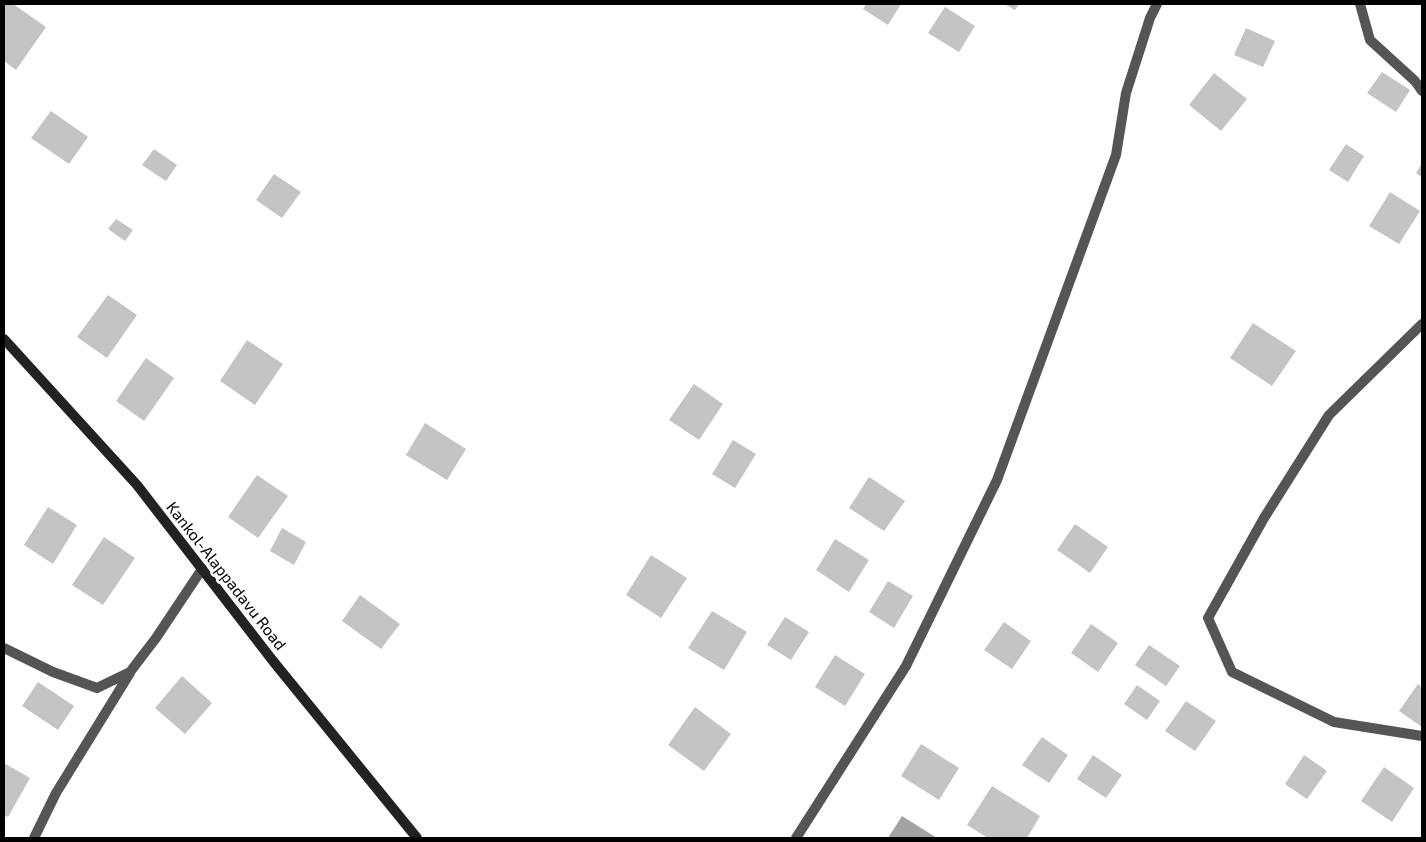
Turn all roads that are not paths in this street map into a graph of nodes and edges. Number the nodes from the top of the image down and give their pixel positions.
1 (1157, 4) edge
2 (1360, 4) edge
3 (1422, 91) edge
4 (1422, 324) edge
5 (4, 339) edge
6 (202, 569) junction
7 (4, 648) edge
8 (130, 672) junction
9 (1422, 736) edge
10 (34, 838) edge
11 (417, 838) edge
12 (796, 838) edge

1 - 12 street
2 - 3 street
4 - 9 street
5 - 6 main road, Kankol-Alappadavu Road
6 - 8 street
6 - 11 main road, Kankol-Alappadavu Road
7 - 8 street
8 - 10 street

